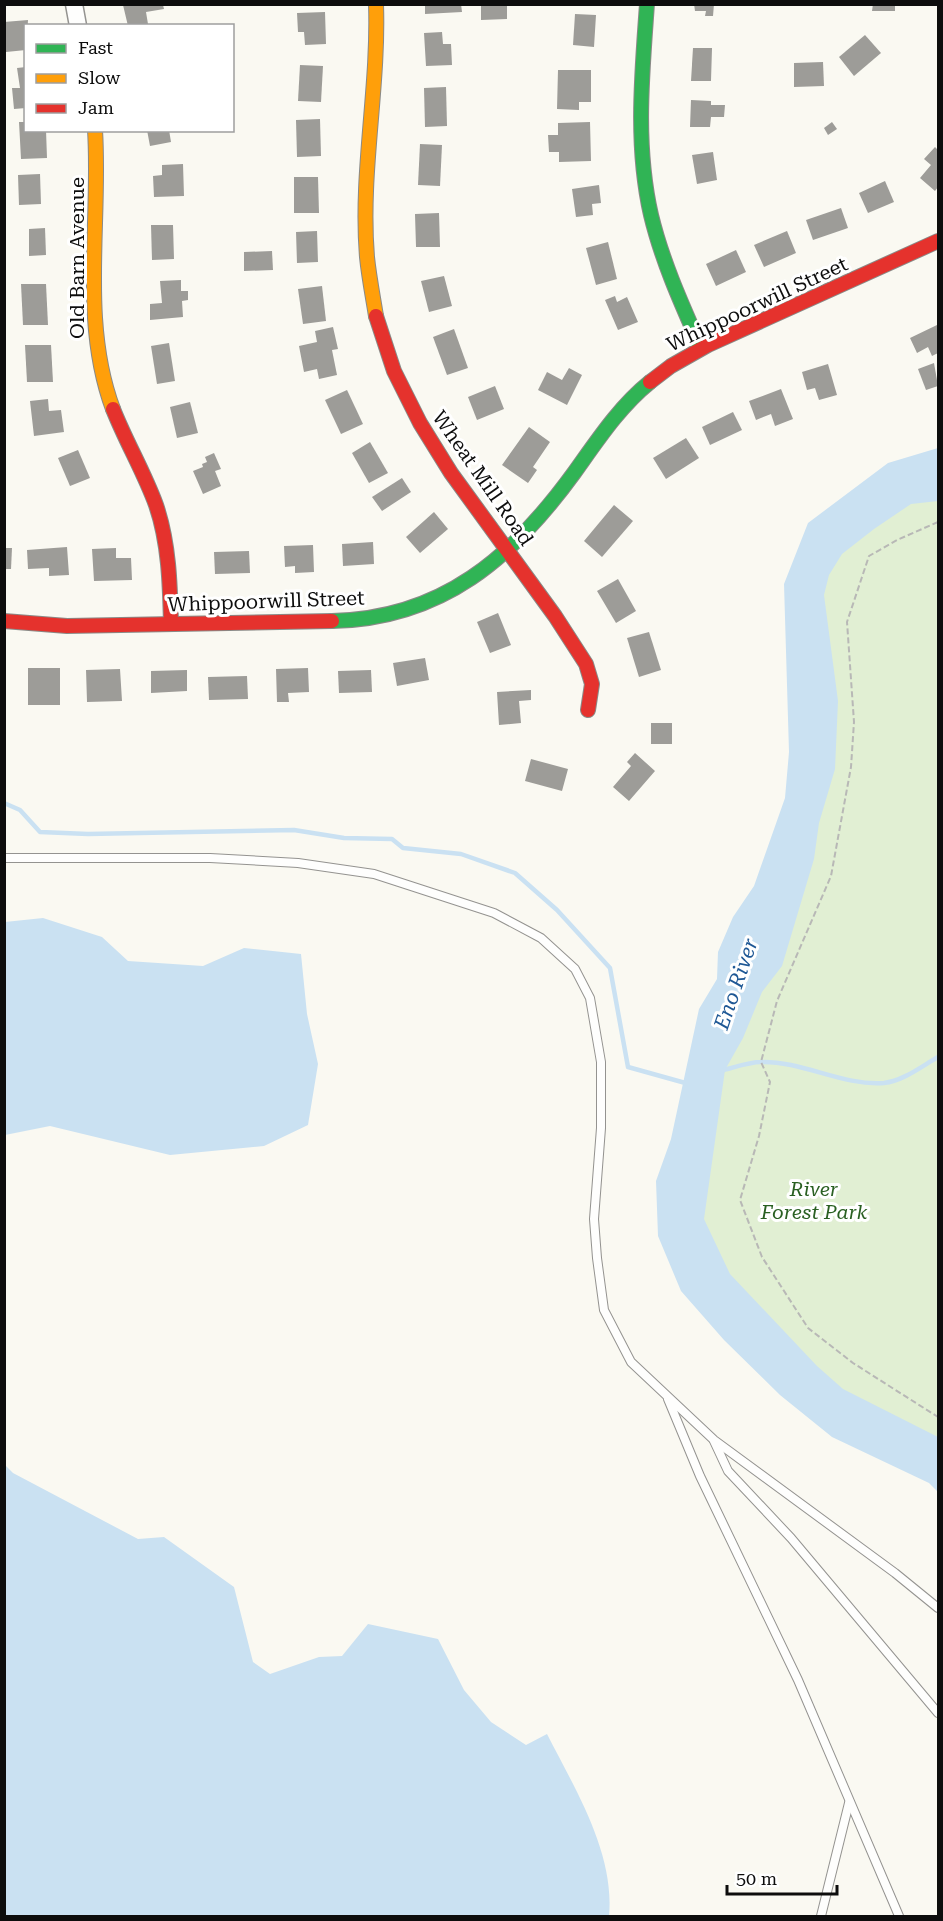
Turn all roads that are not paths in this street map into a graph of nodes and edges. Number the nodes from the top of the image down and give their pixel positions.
1 (74, 4) edge
2 (376, 4) edge
3 (647, 4) edge
4 (78, 24) edge
5 (95, 132) edge
6 (939, 241) edge
7 (702, 348) junction
8 (510, 552) junction
9 (4, 621) edge
10 (171, 624) junction
11 (588, 710) dead end
12 (4, 858) edge
13 (667, 1396) junction
14 (714, 1440) junction
15 (939, 1608) edge
16 (939, 1713) edge
17 (849, 1803) junction
18 (821, 1917) edge
19 (899, 1917) edge

1 - 4 street
2 - 8 street, Wheat Mill Road
3 - 7 street
5 - 10 street, Old Barn Avenue
6 - 7 street, Whippoorwill Street
7 - 8 street, Whippoorwill Street
8 - 10 street, Whippoorwill Street
8 - 11 street, Wheat Mill Road
9 - 10 street, Whippoorwill Street
12 - 13 lane
13 - 14 lane
13 - 17 lane
14 - 15 lane
14 - 16 lane
17 - 18 lane
17 - 19 lane

